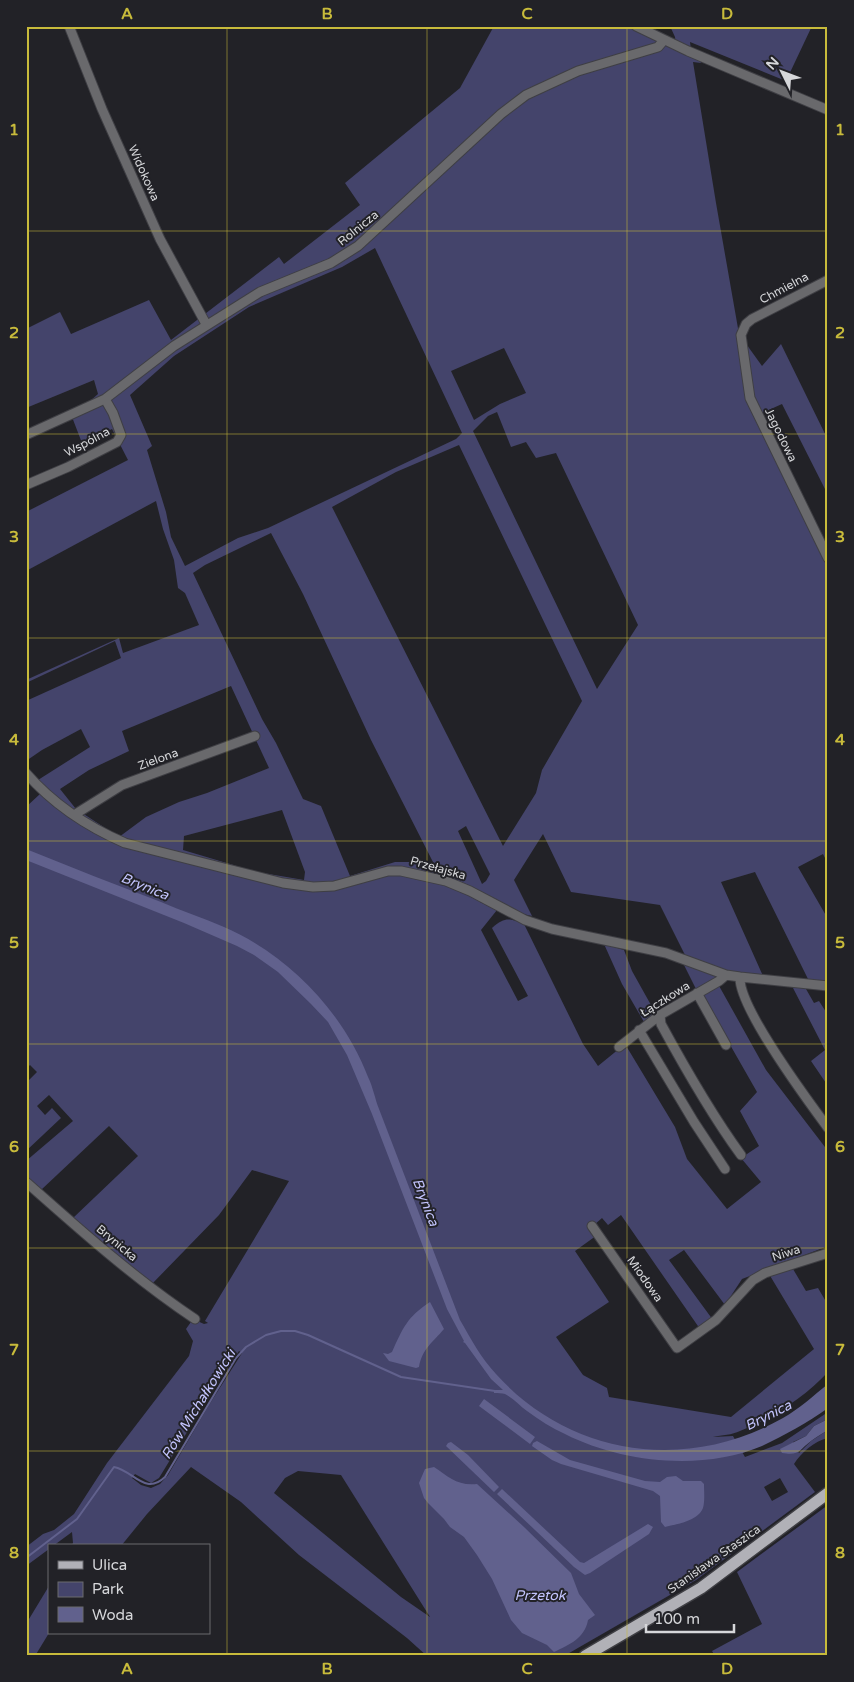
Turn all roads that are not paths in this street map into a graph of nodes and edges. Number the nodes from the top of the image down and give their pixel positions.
1 (70, 26) edge
2 (636, 26) edge
3 (664, 40) junction
4 (828, 110) edge
5 (828, 280) edge
6 (752, 319) joint
7 (206, 324) junction
8 (105, 399) junction
9 (26, 435) edge
10 (26, 485) edge
11 (828, 558) edge
12 (255, 736) dead end
13 (26, 773) edge
14 (74, 815) junction
15 (726, 974) junction
16 (740, 977) junction
17 (828, 986) edge
18 (697, 993) junction
19 (660, 1015) junction
20 (639, 1030) junction
21 (726, 1045) dead end
22 (619, 1046) dead end
23 (828, 1128) edge
24 (742, 1155) dead end
25 (726, 1169) dead end
26 (26, 1182) edge
27 (592, 1226) dead end
28 (828, 1253) edge
29 (754, 1280) joint
30 (195, 1319) dead end
31 (828, 1494) edge
32 (585, 1656) edge

1 - 7 street, Widokowa
2 - 3 street
3 - 4 street
3 - 7 street, Rolnicza
5 - 6 street, Chmielna
6 - 11 street, Jagodowa
7 - 8 street, Rolnicza
8 - 9 street, Rolnicza
8 - 10 street, Wspólna
12 - 14 street, Zielona
13 - 14 street, Przełajska
14 - 15 street, Przełajska
15 - 16 street, Przełajska
15 - 18 street, Łączkowa
16 - 17 street, Przełajska
16 - 23 street
18 - 19 street, Łączkowa
18 - 21 street
19 - 20 street, Łączkowa
19 - 24 street
20 - 22 street, Łączkowa
20 - 25 street
26 - 30 street, Brynicka
27 - 29 street, Miodowa
28 - 29 street, Niwa
31 - 32 main road, Stanisława Staszica

